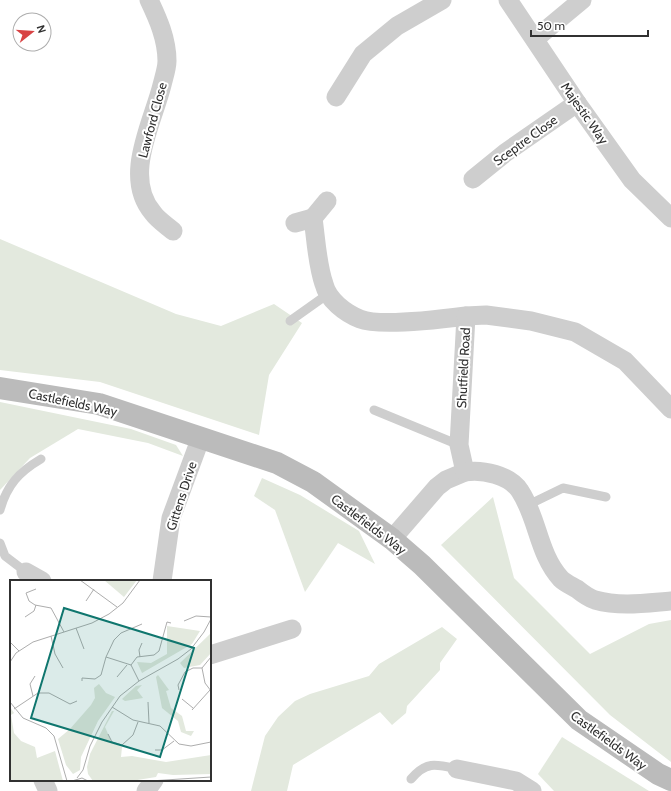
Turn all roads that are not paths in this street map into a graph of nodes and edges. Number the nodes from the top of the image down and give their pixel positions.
1 (149, 0) edge
2 (442, 0) edge
3 (508, 0) edge
4 (582, 0) edge
5 (535, 39) junction
6 (336, 98) dead end
7 (577, 103) junction
8 (473, 179) dead end
9 (327, 201) dead end
10 (671, 218) edge
11 (173, 231) dead end
12 (328, 294) junction
13 (466, 316) junction
14 (290, 321) dead end
15 (0, 388) edge
16 (671, 409) edge
17 (374, 410) dead end
18 (201, 436) junction
19 (459, 445) junction
20 (41, 459) dead end
21 (465, 472) junction
22 (606, 497) dead end
23 (528, 505) junction
24 (0, 510) edge
25 (392, 539) junction
26 (0, 543) edge
27 (26, 572) joint
28 (40, 580) edge
29 (162, 580) edge
30 (671, 601) edge
31 (292, 629) dead end
32 (211, 655) edge
33 (457, 769) joint
34 (411, 779) dead end
35 (671, 780) edge
36 (43, 781) edge
37 (153, 781) edge
38 (48, 791) edge
39 (146, 791) edge
40 (532, 791) edge

1 - 11 street, Lawford Close
2 - 6 street
3 - 5 street, Majestic Way
4 - 5 street
5 - 7 street, Majestic Way
7 - 8 street, Sceptre Close
7 - 10 street, Majestic Way
9 - 12 street, Shutfield Road
12 - 13 street, Shutfield Road
12 - 14 lane
13 - 16 street
13 - 19 street, Shutfield Road
15 - 18 main road, Castlefields Way
17 - 19 lane
18 - 25 main road, Castlefields Way
18 - 29 street, Gittens Drive
19 - 21 street, Shutfield Road
20 - 24 lane
21 - 23 street
21 - 25 street
22 - 23 lane
23 - 30 street
25 - 35 main road, Castlefields Way
26 - 27 lane
27 - 28 street
31 - 32 street
33 - 34 lane
33 - 40 street
36 - 38 street
37 - 39 street

